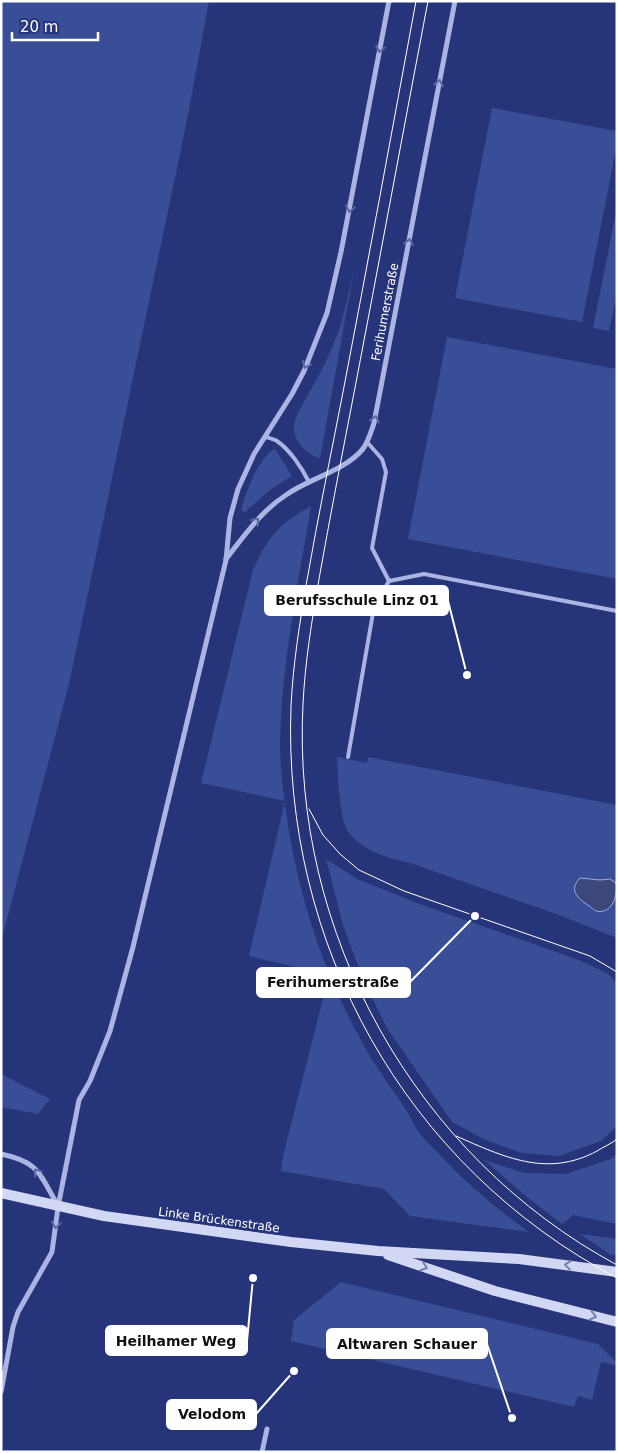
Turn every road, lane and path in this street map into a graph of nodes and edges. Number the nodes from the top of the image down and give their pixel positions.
1 (389, 1) edge
2 (455, 1) edge
3 (266, 436) junction
4 (367, 442) junction
5 (309, 482) junction
6 (226, 560) junction
7 (389, 581) junction
8 (617, 611) edge
9 (348, 757) dead end
10 (1, 1154) edge
11 (1, 1193) edge
12 (58, 1207) junction
13 (378, 1252) junction
14 (617, 1272) edge
15 (617, 1322) edge
16 (1, 1392) edge
17 (267, 1429) dead end
18 (262, 1452) edge

1 -> 3 street, Ferihumerstraße
4 -> 2 street, Ferihumerstraße
3 - 5 lane
3 - 6 street, Ferihumerstraße
4 - 5 street, Ferihumerstraße
4 - 7 lane
6 -> 5 street, Ferihumerstraße
6 - 12 street, Ferihumerstraße
7 - 8 lane
7 - 9 lane
12 -> 10 street
11 - 12 main road, Linke Brückenstraße
12 - 13 main road, Linke Brückenstraße
12 -> 16 street, Ferihumerstraße
14 -> 13 main road, Linke Brückenstraße
13 -> 15 main road, Linke Brückenstraße
17 - 18 street

